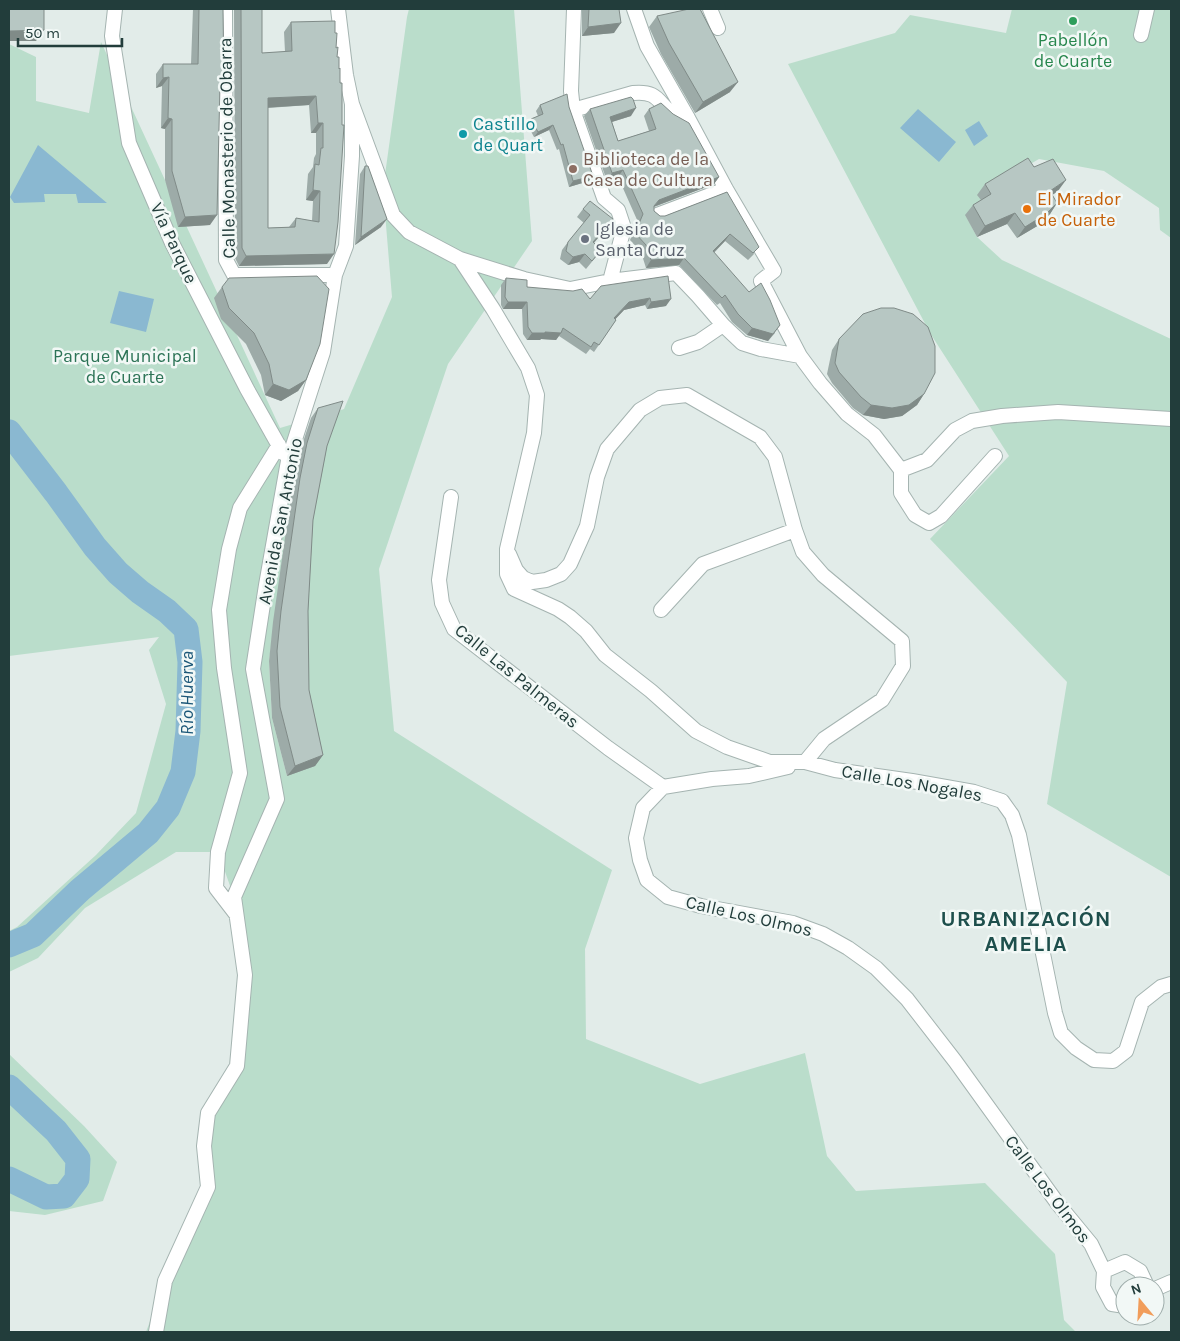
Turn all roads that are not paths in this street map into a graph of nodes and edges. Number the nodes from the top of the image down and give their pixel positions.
1 (115, 9) edge
2 (225, 9) edge
3 (338, 9) edge
4 (574, 9) edge
5 (634, 9) edge
6 (710, 9) edge
7 (1147, 9) edge
8 (718, 28) dead end
9 (1141, 35) dead end
10 (352, 104) junction
11 (572, 110) junction
12 (688, 118) junction
13 (726, 189) junction
14 (657, 215) edge
15 (460, 259) junction
16 (335, 275) junction
17 (610, 281) junction
18 (723, 325) junction
19 (679, 348) dead end
20 (800, 356) junction
21 (1171, 419) edge
22 (278, 445) junction
23 (995, 456) dead end
24 (288, 461) junction
25 (901, 470) junction
26 (451, 497) dead end
27 (795, 530) junction
28 (507, 549) junction
29 (661, 610) dead end
30 (805, 762) junction
31 (663, 787) junction
32 (237, 915) junction
33 (1171, 984) edge
34 (1104, 1271) junction
35 (1142, 1276) edge
36 (1115, 1304) edge
37 (156, 1332) edge

1 - 22 street, Vía Parque
2 - 16 street, Calle Monasterio de Obarra
3 - 10 street, Avenida San Antonio
4 - 11 street
5 - 12 street
6 - 8 street
7 - 9 street
10 - 15 street
10 - 16 street, Avenida San Antonio
11 - 12 street
11 - 17 street
12 - 13 street
13 - 14 street
13 - 20 street
15 - 17 street
15 - 28 street
16 - 24 street, Avenida San Antonio
17 - 18 street
18 - 19 street
18 - 20 street
20 - 25 street
21 - 25 street
22 - 24 street, Vía Parque
22 - 32 street
23 - 25 street
24 - 32 street, Avenida San Antonio
26 - 31 street, Calle Las Palmeras
27 - 28 street
27 - 29 street
27 - 30 street
28 - 30 street
30 - 31 street
30 - 33 street, Calle Los Nogales
31 - 34 street, Calle Los Olmos
32 - 37 street
34 - 35 street
34 - 36 street, Calle Los Olmos

